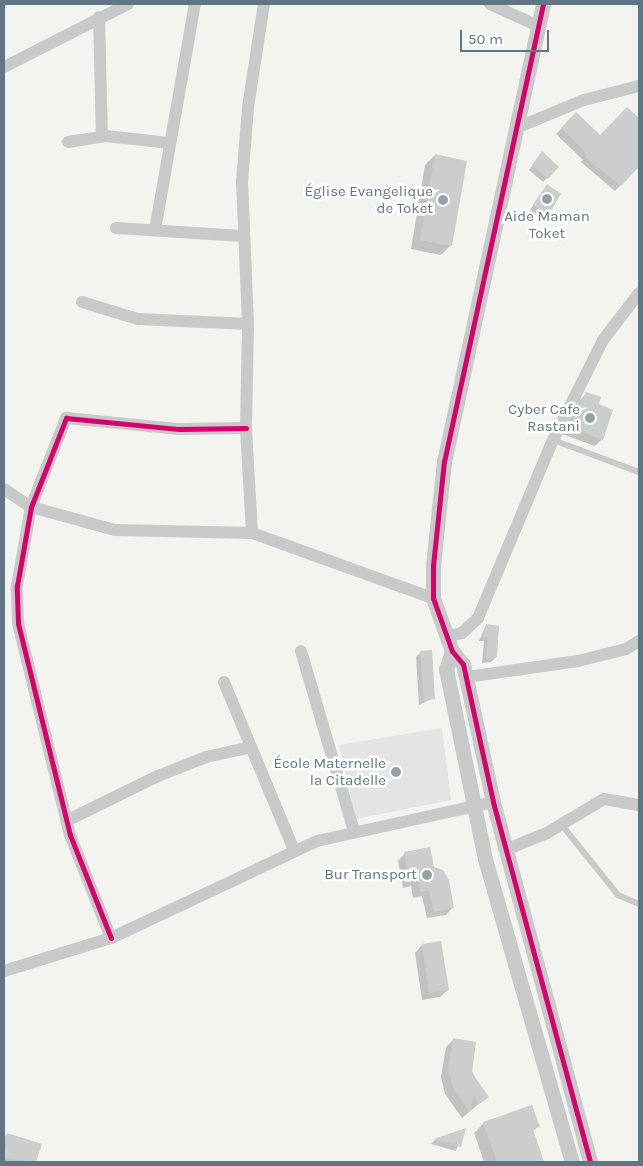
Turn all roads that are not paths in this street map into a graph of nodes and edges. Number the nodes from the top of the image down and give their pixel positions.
1 (128, 4) edge
2 (195, 4) edge
3 (264, 4) edge
4 (490, 4) edge
5 (544, 4) edge
6 (99, 17) junction
7 (538, 26) junction
8 (4, 66) edge
9 (639, 86) edge
10 (516, 128) junction
11 (102, 136) junction
12 (68, 142) dead end
13 (170, 143) junction
14 (116, 228) dead end
15 (154, 230) junction
16 (243, 236) junction
17 (639, 293) edge
18 (82, 302) dead end
19 (248, 324) junction
20 (246, 428) junction
21 (553, 440) junction
22 (639, 472) edge
23 (4, 489) edge
24 (31, 507) junction
25 (252, 533) junction
26 (433, 598) junction
27 (448, 636) junction
28 (639, 641) edge
29 (302, 651) dead end
30 (452, 652) junction
31 (467, 677) junction
32 (224, 682) dead end
33 (251, 747) junction
34 (493, 802) junction
35 (639, 805) edge
36 (475, 807) junction
37 (68, 820) junction
38 (561, 824) junction
39 (354, 831) junction
40 (294, 850) junction
41 (506, 850) junction
42 (639, 904) edge
43 (111, 938) junction
44 (4, 971) edge
45 (572, 1162) edge
46 (590, 1162) edge

1 - 6 street
2 - 13 street
3 - 16 street
4 - 7 street
5 - 7 street
6 - 8 street
6 - 11 street
7 - 10 street
9 - 10 street
10 - 26 street
11 - 12 street
11 - 13 street
13 - 15 street
14 - 15 street
15 - 16 street
16 - 19 street
17 - 21 street
18 - 19 street
19 - 20 street
20 - 24 street
20 - 25 street
21 - 22 lane
21 - 27 street
23 - 24 street
24 - 25 street
24 - 37 street
25 - 26 street
26 - 27 street
27 - 30 street
28 - 31 street
29 - 39 street
30 - 31 street
30 - 36 street
31 - 34 street
32 - 33 street
33 - 37 street
33 - 40 street
34 - 36 street
34 - 41 street
35 - 38 street
36 - 39 street
36 - 45 street
37 - 43 street
38 - 41 street
38 - 42 lane
39 - 40 street
40 - 43 street
41 - 46 street
43 - 44 street

